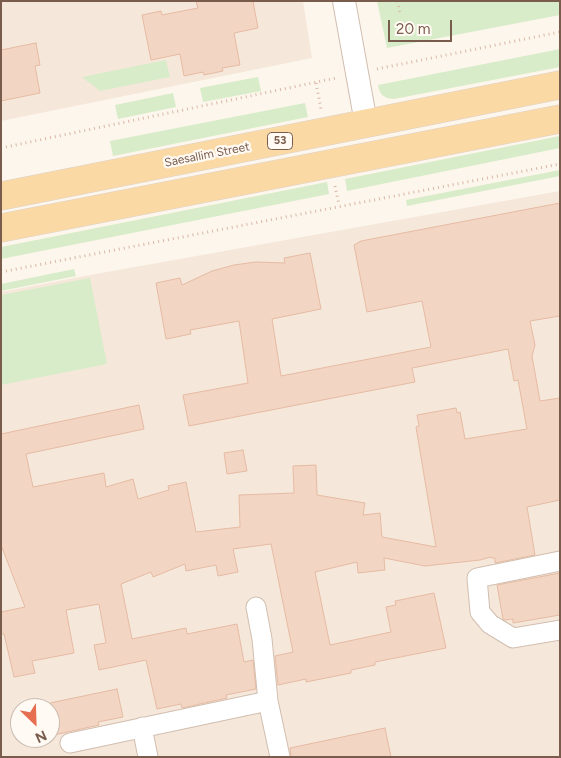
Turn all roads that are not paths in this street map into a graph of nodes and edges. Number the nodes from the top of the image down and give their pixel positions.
1 (344, 1) edge
2 (560, 85) edge
3 (560, 119) edge
4 (366, 123) junction
5 (1, 196) edge
6 (1, 228) edge
7 (560, 561) edge
8 (256, 608) dead end
9 (560, 630) edge
10 (268, 701) junction
11 (142, 727) junction
12 (70, 743) dead end
13 (148, 757) edge
14 (280, 757) edge

1 - 4 street
2 - 4 main road, Saesallim Street / 53
3 - 6 main road
4 - 5 main road, Saesallim Street / 53
7 - 9 street
8 - 10 street
10 - 11 street
10 - 14 street
11 - 12 street
11 - 13 street

